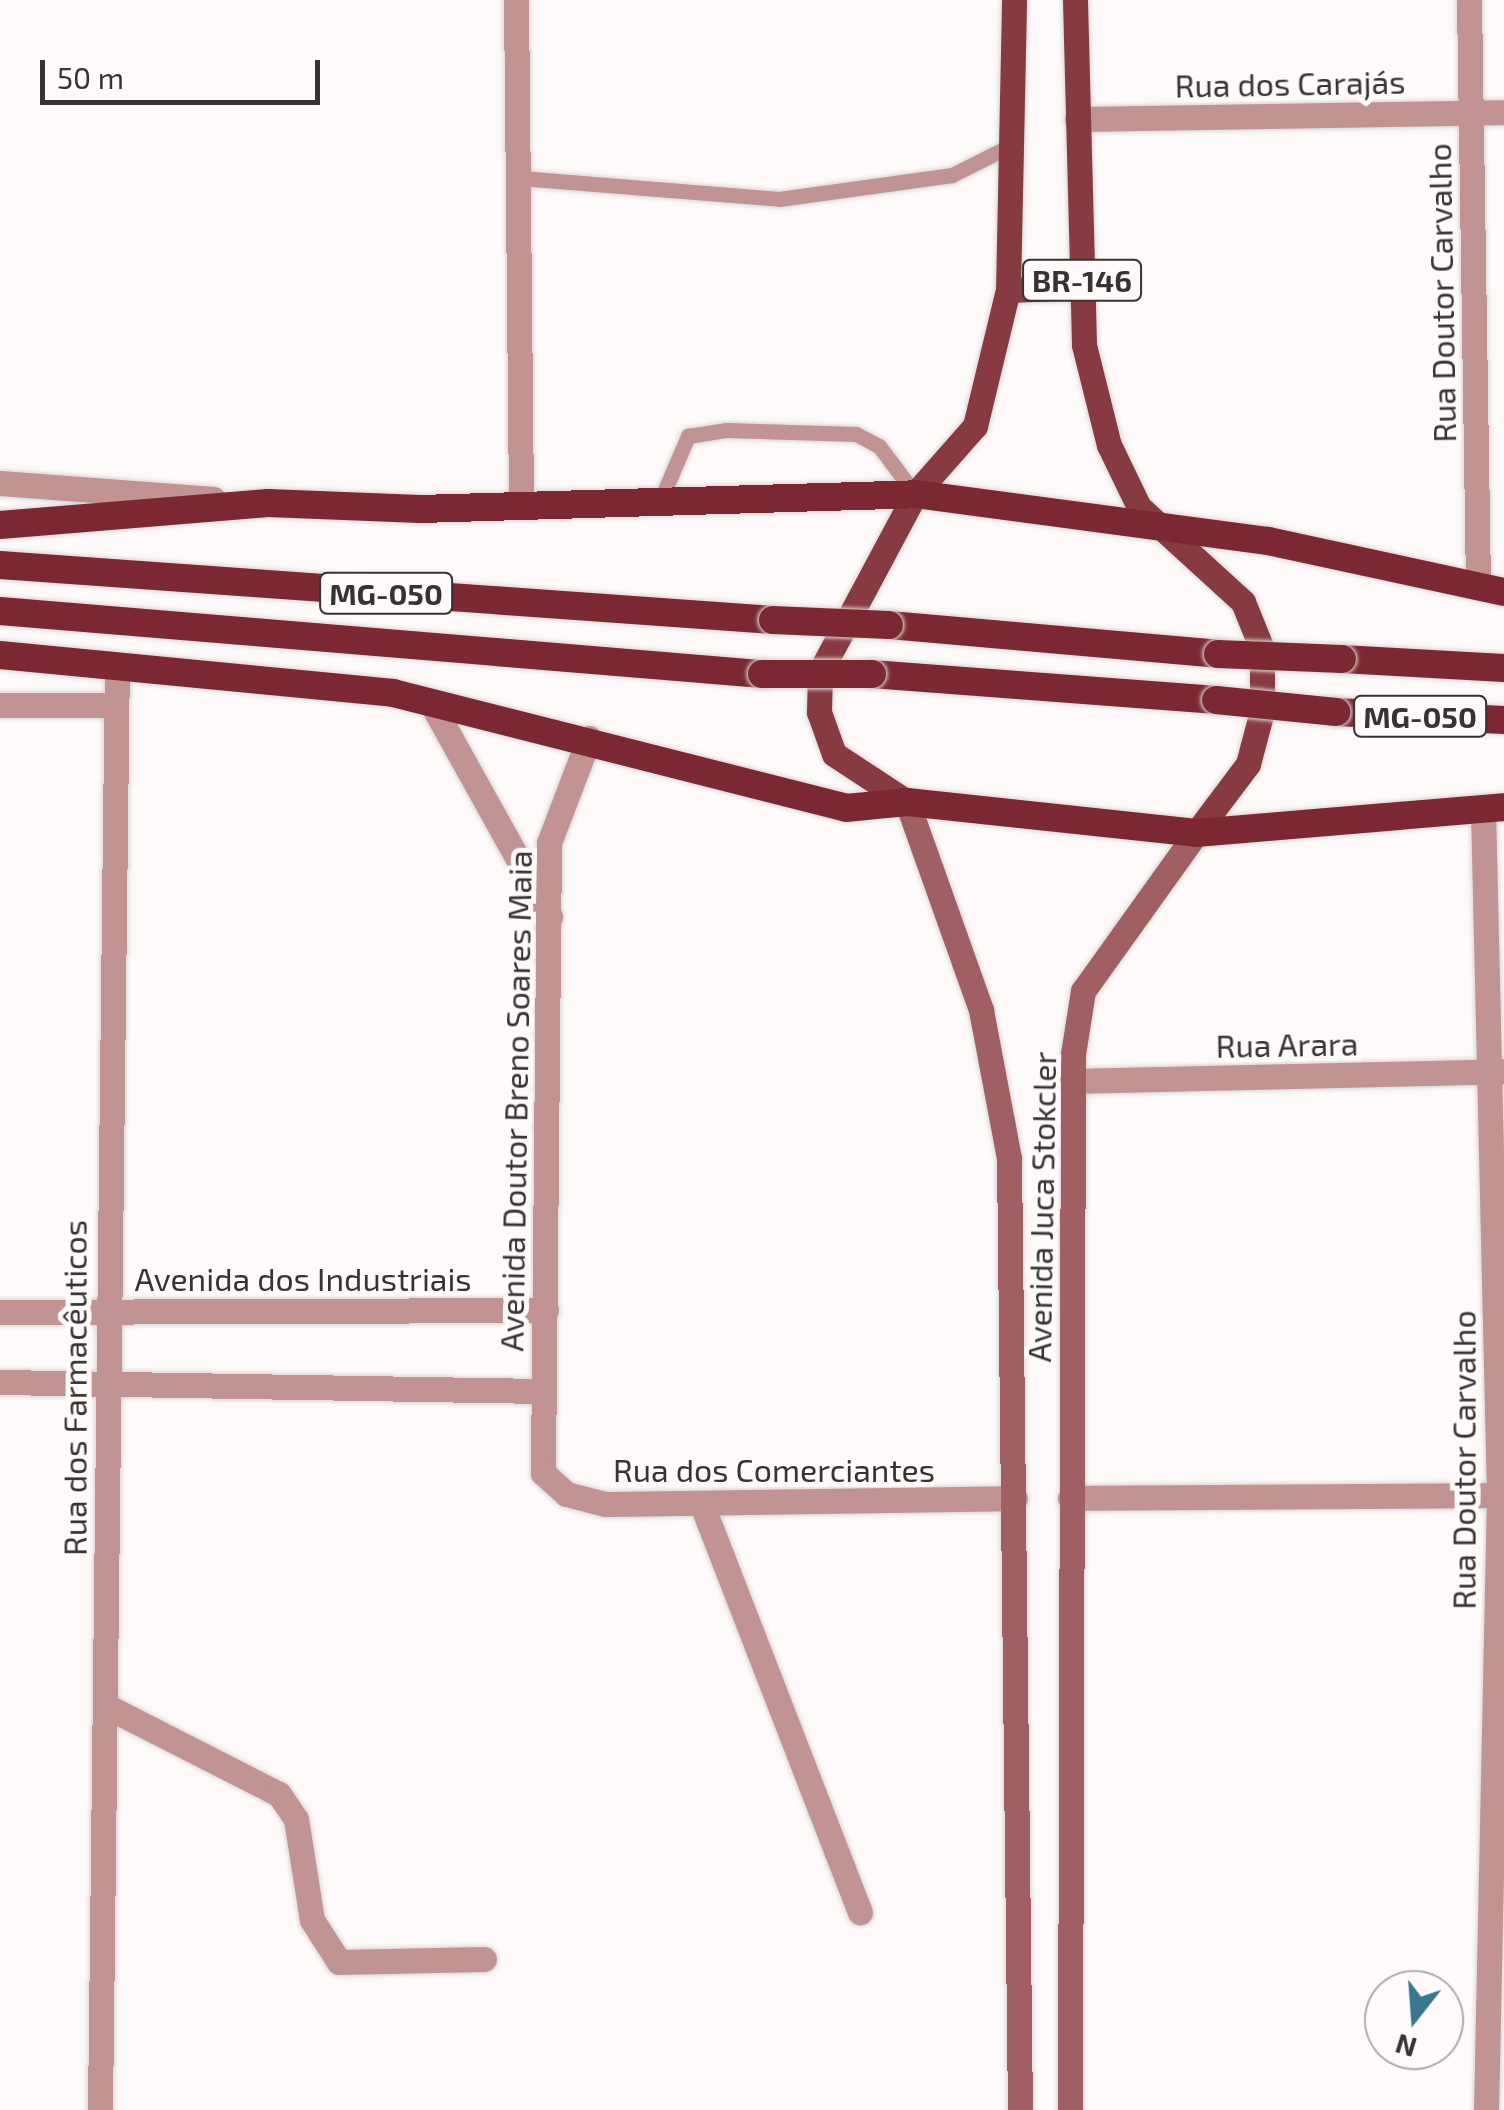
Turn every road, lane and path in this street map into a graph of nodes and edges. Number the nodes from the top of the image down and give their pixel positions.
1 (516, 0) edge
2 (1014, 0) edge
3 (1075, 0) edge
4 (1470, 0) edge
5 (1504, 112) edge
6 (1470, 113) junction
7 (1076, 118) junction
8 (1018, 142) junction
9 (520, 178) junction
10 (1082, 287) junction
11 (1008, 290) junction
12 (0, 483) edge
13 (915, 494) junction
14 (661, 499) junction
15 (268, 503) junction
16 (520, 504) junction
17 (0, 525) edge
18 (1172, 536) junction
19 (0, 565) edge
20 (1491, 589) edge
21 (0, 611) edge
22 (0, 655) edge
23 (117, 667) junction
24 (1504, 668) edge
25 (430, 701) junction
26 (110, 704) junction
27 (0, 705) edge
28 (1504, 720) edge
29 (589, 738) junction
30 (907, 802) junction
31 (1493, 808) edge
32 (1196, 834) junction
33 (553, 921) junction
34 (1496, 1071) edge
35 (1072, 1081) junction
36 (546, 1310) junction
37 (0, 1312) edge
38 (106, 1312) junction
39 (106, 1381) junction
40 (0, 1382) edge
41 (542, 1392) junction
42 (543, 1473) joint
43 (1502, 1495) edge
44 (1015, 1498) junction
45 (1070, 1498) junction
46 (702, 1506) junction
47 (106, 1706) junction
48 (860, 1912) dead end
49 (484, 1959) dead end
50 (100, 2110) edge
51 (1020, 2110) edge
52 (1070, 2110) edge
53 (1486, 2110) edge

1 - 9 street
2 - 8 main road, BR-146
3 - 7 main road, Avenida Juca Stokcler / BR-146
4 - 6 street, Rua Doutor Carvalho
5 - 6 street, Rua dos Carajás
6 - 7 street, Rua dos Carajás
6 - 20 street, Rua Doutor Carvalho
7 - 10 main road, Avenida Juca Stokcler / BR-146
8 - 9 lane
8 - 11 main road, BR-146
9 - 16 street
10 - 11 main road
10 - 18 main road, Avenida Juca Stokcler / BR-146
11 - 13 main road, BR-146
12 - 15 street
13 - 14 highway
13 - 14 lane
13 - 18 highway
13 - 30 main road
14 - 16 highway
15 - 16 highway
15 - 17 highway
18 - 20 highway
18 - 32 main road, Avenida Juca Stokcler
19 - 24 highway, MG-050, bridge
21 - 28 highway, MG-050, bridge
22 - 23 highway
23 - 25 highway
23 - 26 street, Rua dos Farmacêuticos
25 - 29 highway
25 - 33 street
26 - 27 street
26 - 38 street, Rua dos Farmacêuticos
29 - 30 highway
29 - 33 street, Avenida Doutor Breno Soares Maia
30 - 32 highway
30 - 44 main road, Avenida Juca Stokcler
31 - 32 highway
31 - 34 street, Rua Doutor Carvalho
32 - 35 main road, Avenida Juca Stokcler
33 - 36 street, Avenida Doutor Breno Soares Maia
34 - 35 street, Rua Arara
34 - 43 street, Rua Doutor Carvalho
35 - 45 main road, Avenida Juca Stokcler
36 - 38 street, Avenida dos Industriais
36 - 41 street, Avenida Doutor Breno Soares Maia
37 - 38 street, Avenida dos Industriais
38 - 39 street, Rua dos Farmacêuticos
39 - 40 street
39 - 41 street
39 - 47 street, Rua dos Farmacêuticos
41 - 42 street, Avenida Doutor Breno Soares Maia
42 - 46 street, Rua dos Comerciantes
43 - 45 street
43 - 53 street, Rua Doutor Carvalho
44 - 46 street, Rua dos Comerciantes
44 - 51 main road, Avenida Juca Stokcler
45 - 52 main road, Avenida Juca Stokcler
46 - 48 street
47 - 49 street
47 - 50 street, Rua dos Farmacêuticos

